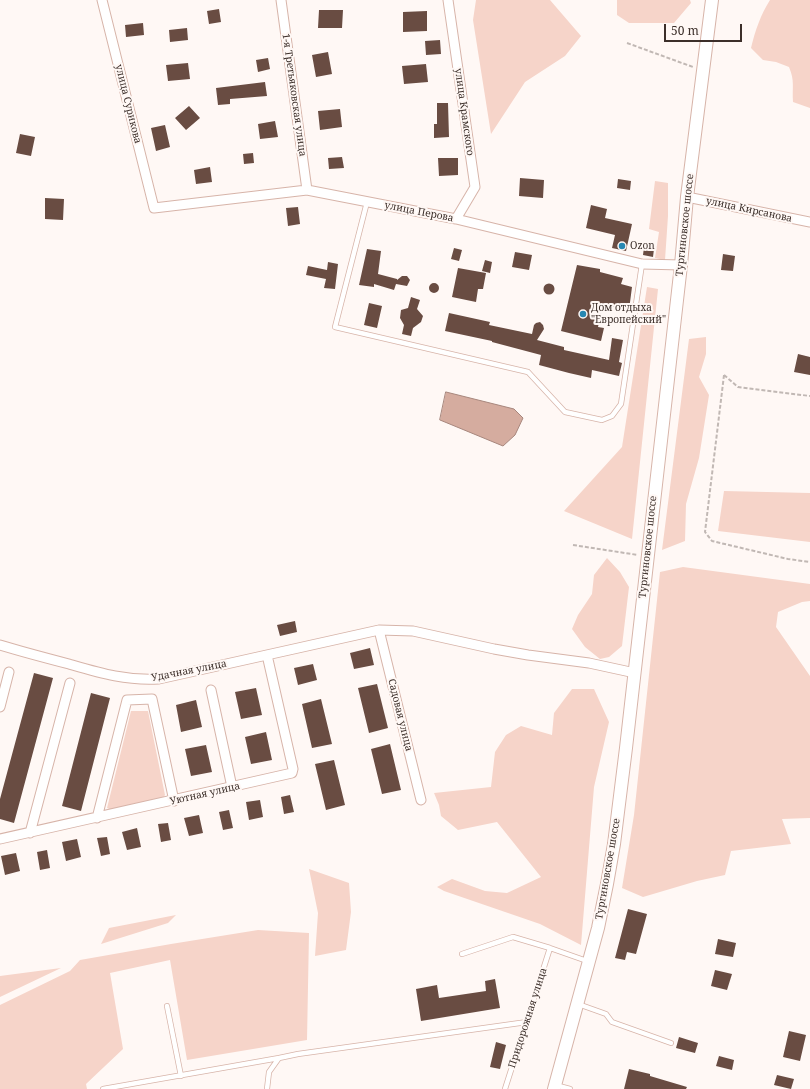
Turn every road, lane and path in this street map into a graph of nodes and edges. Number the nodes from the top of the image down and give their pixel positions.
1 (102, 0) edge
2 (281, 0) edge
3 (448, 0) edge
4 (712, 0) edge
5 (627, 43) dead end
6 (704, 71) junction
7 (306, 190) junction
8 (687, 197) junction
9 (367, 202) junction
10 (154, 208) joint
11 (456, 220) junction
12 (810, 222) edge
13 (642, 264) junction
14 (681, 265) junction
15 (810, 396) edge
16 (573, 545) dead end
17 (647, 557) junction
18 (810, 562) edge
19 (379, 630) junction
20 (0, 646) edge
21 (267, 655) junction
22 (9, 672) dead end
23 (635, 673) junction
24 (70, 683) dead end
25 (211, 690) dead end
26 (0, 707) edge
27 (232, 787) junction
28 (421, 800) dead end
29 (174, 801) junction
30 (97, 818) junction
31 (30, 833) junction
32 (0, 839) edge
33 (550, 948) junction
34 (462, 954) dead end
35 (589, 961) junction
36 (578, 1004) junction
37 (167, 1006) dead end
38 (527, 1022) junction
39 (671, 1043) dead end
40 (279, 1058) junction
41 (181, 1076) junction
42 (555, 1087) edge
43 (104, 1089) edge
44 (267, 1089) edge
45 (505, 1089) edge
46 (570, 1089) edge

1 - 10 street, улица Сурикова
2 - 7 street, 1-я Третьяковская улица
3 - 11 street, улица Крамского
4 - 6 main road, Тургиновское шоссе
5 - 6 path
6 - 8 main road, Тургиновское шоссе
7 - 9 street, улица Перова
7 - 10 street, улица Перова
8 - 12 street, улица Кирсанова
8 - 14 main road, Тургиновское шоссе
9 - 11 street, улица Перова
9 - 13 lane
11 - 13 street, улица Перова
13 - 14 street, улица Перова
14 - 17 main road, Тургиновское шоссе
15 - 18 path
16 - 17 path
17 - 23 main road, Тургиновское шоссе
19 - 21 street, Удачная улица
19 - 23 street, Удачная улица
19 - 28 street, Садовая улица
20 - 21 street, Удачная улица
21 - 27 street, Уютная улица
22 - 26 street
23 - 35 main road, Тургиновское шоссе
24 - 31 street
25 - 27 street
27 - 29 street, Уютная улица
29 - 30 street, Уютная улица
29 - 30 street
30 - 31 street, Уютная улица
31 - 32 street, Уютная улица
33 - 34 lane
33 - 35 lane
33 - 38 lane, Придорожная улица
35 - 36 main road, Тургиновское шоссе
36 - 39 lane
36 - 42 main road, Тургиновское шоссе
37 - 41 lane
38 - 40 lane
38 - 45 lane, Придорожная улица
40 - 41 lane
40 - 44 lane
41 - 43 lane
42 - 46 lane

